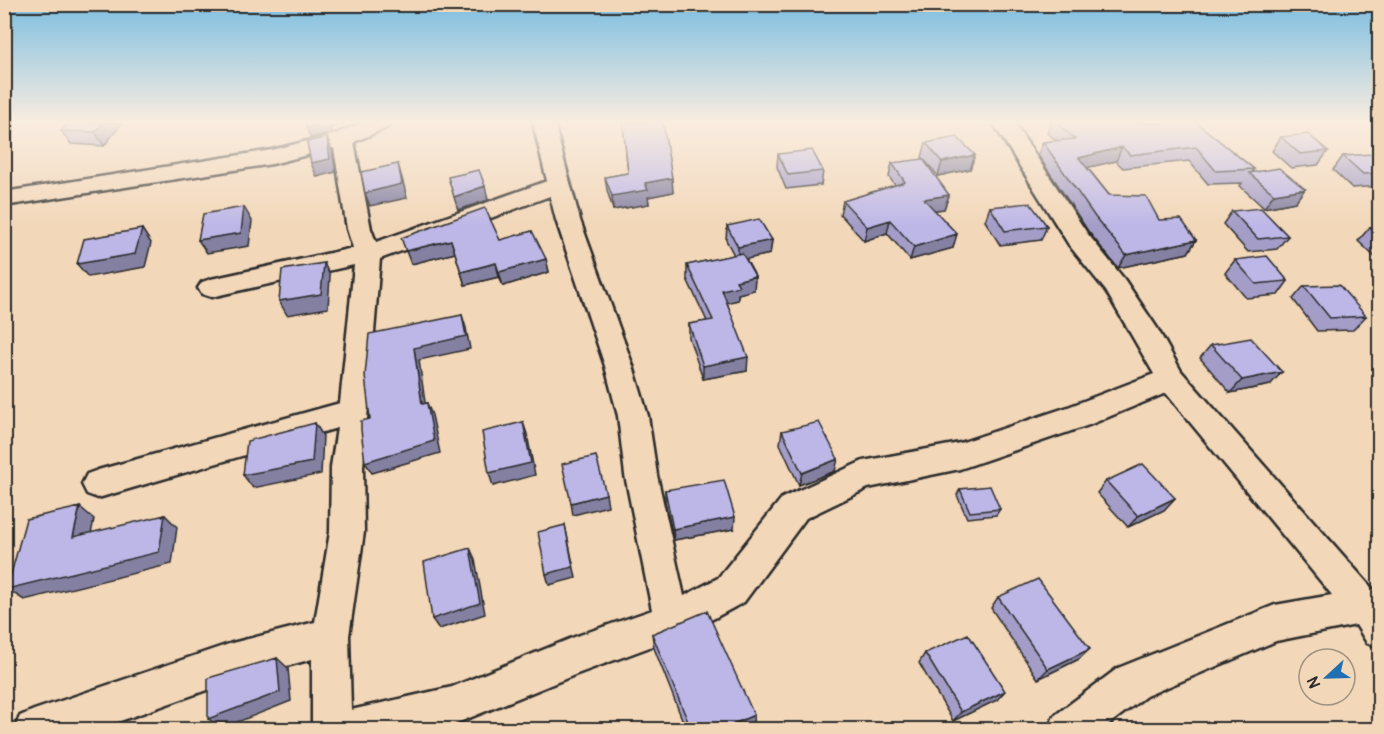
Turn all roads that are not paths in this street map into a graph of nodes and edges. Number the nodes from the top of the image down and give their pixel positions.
1 (270, 157) edge
2 (346, 157) edge
3 (551, 157) edge
4 (1025, 157) edge
5 (558, 185) junction
6 (4, 199) edge
7 (368, 254) junction
8 (211, 288) dead end
9 (1171, 379) junction
10 (354, 411) junction
11 (98, 484) dead end
12 (1372, 618) edge
13 (672, 621) junction
14 (331, 636) junction
15 (34, 729) edge
16 (332, 729) edge
17 (352, 729) edge
18 (1068, 729) edge

1 - 6 street
2 - 7 street
3 - 5 street
4 - 9 street
5 - 7 street
5 - 13 street
7 - 8 street
7 - 10 street
9 - 12 street
9 - 13 street
10 - 11 street
10 - 14 street
12 - 18 street
13 - 17 street
14 - 15 street
14 - 16 street

